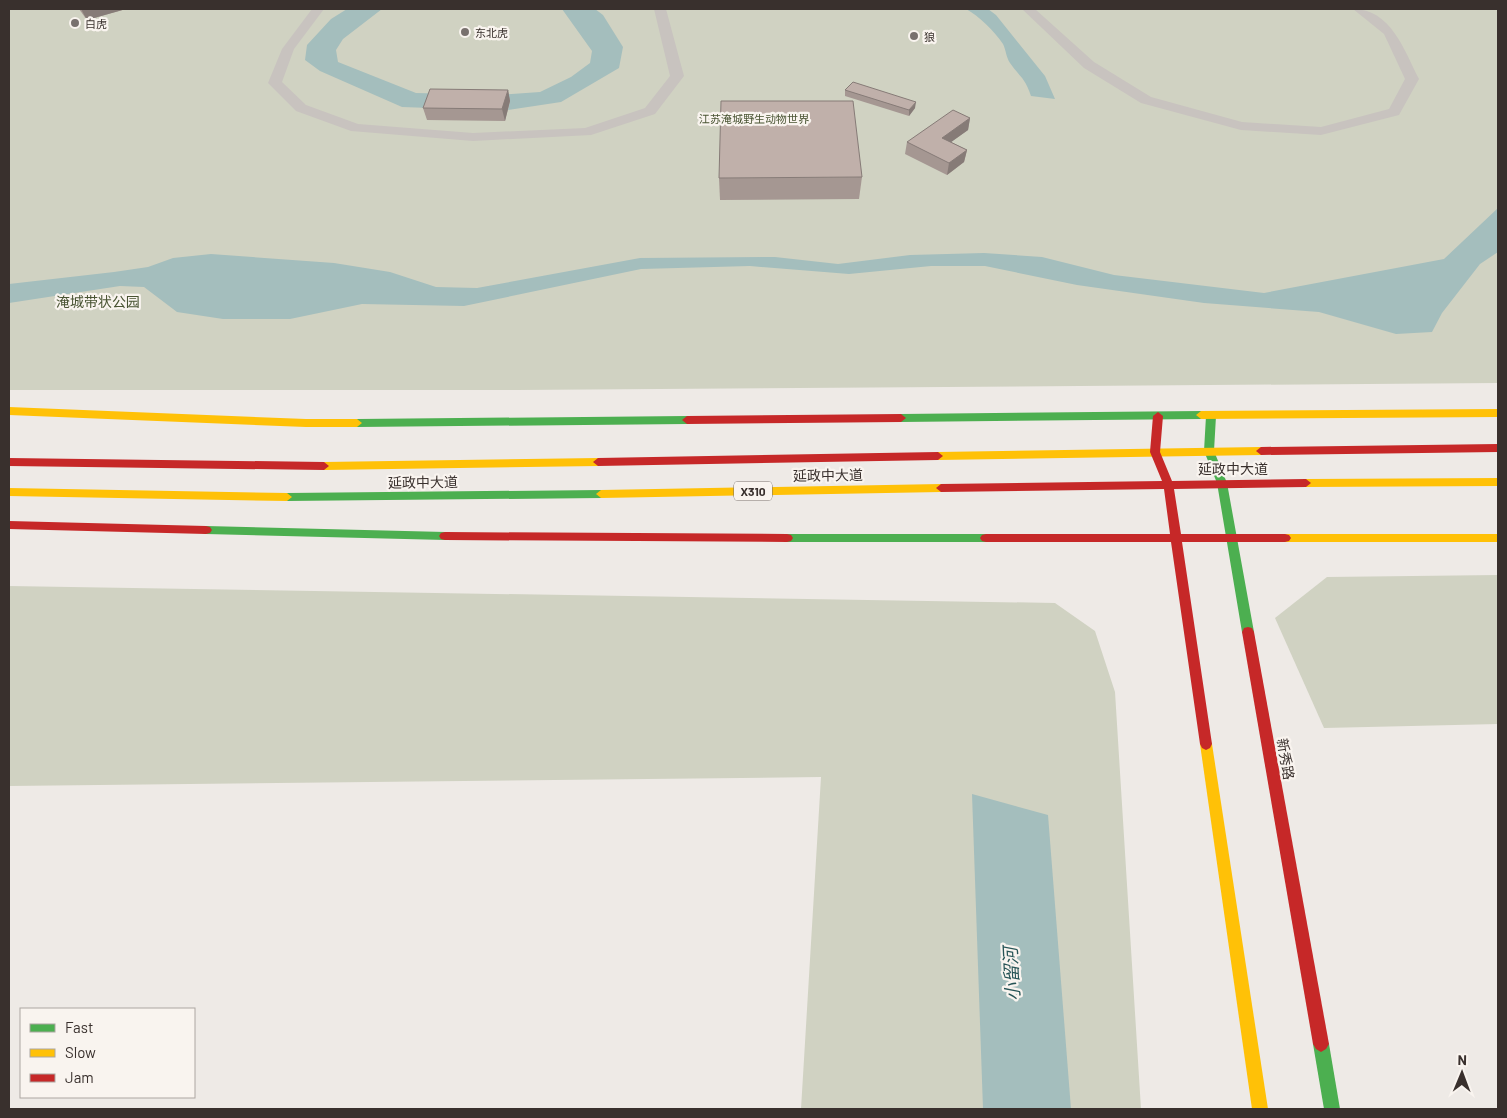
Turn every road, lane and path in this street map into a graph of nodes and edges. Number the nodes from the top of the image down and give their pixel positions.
1 (318, 9) edge
2 (660, 9) edge
3 (1028, 9) edge
4 (1359, 9) edge
5 (9, 411) edge
6 (1498, 413) edge
7 (1158, 416) junction
8 (1211, 416) junction
9 (1498, 448) edge
10 (1209, 451) junction
11 (1155, 452) junction
12 (9, 462) edge
13 (1498, 482) edge
14 (1168, 483) junction
15 (1222, 483) junction
16 (9, 492) edge
17 (9, 524) edge
18 (1176, 538) junction
19 (1232, 538) junction
20 (1498, 538) edge
21 (1260, 1109) edge
22 (1332, 1109) edge

1 - 2 lane
3 - 4 lane
5 - 7 street
6 - 8 street
7 - 8 street
7 - 11 street
8 - 10 street, 新秀路
9 - 10 street, 延政中大道
10 - 11 street, 延政中大道
10 - 15 street, 新秀路
11 - 12 street, 延政中大道
11 - 14 street
13 - 15 street, 延政中大道 / X310
14 - 15 street, 延政中大道 / X310
14 - 16 street, 延政中大道 / X310
14 - 18 street
15 - 19 street, 新秀路
17 - 18 street
18 - 19 street
18 - 21 street
19 - 20 street
19 - 22 street, 新秀路

